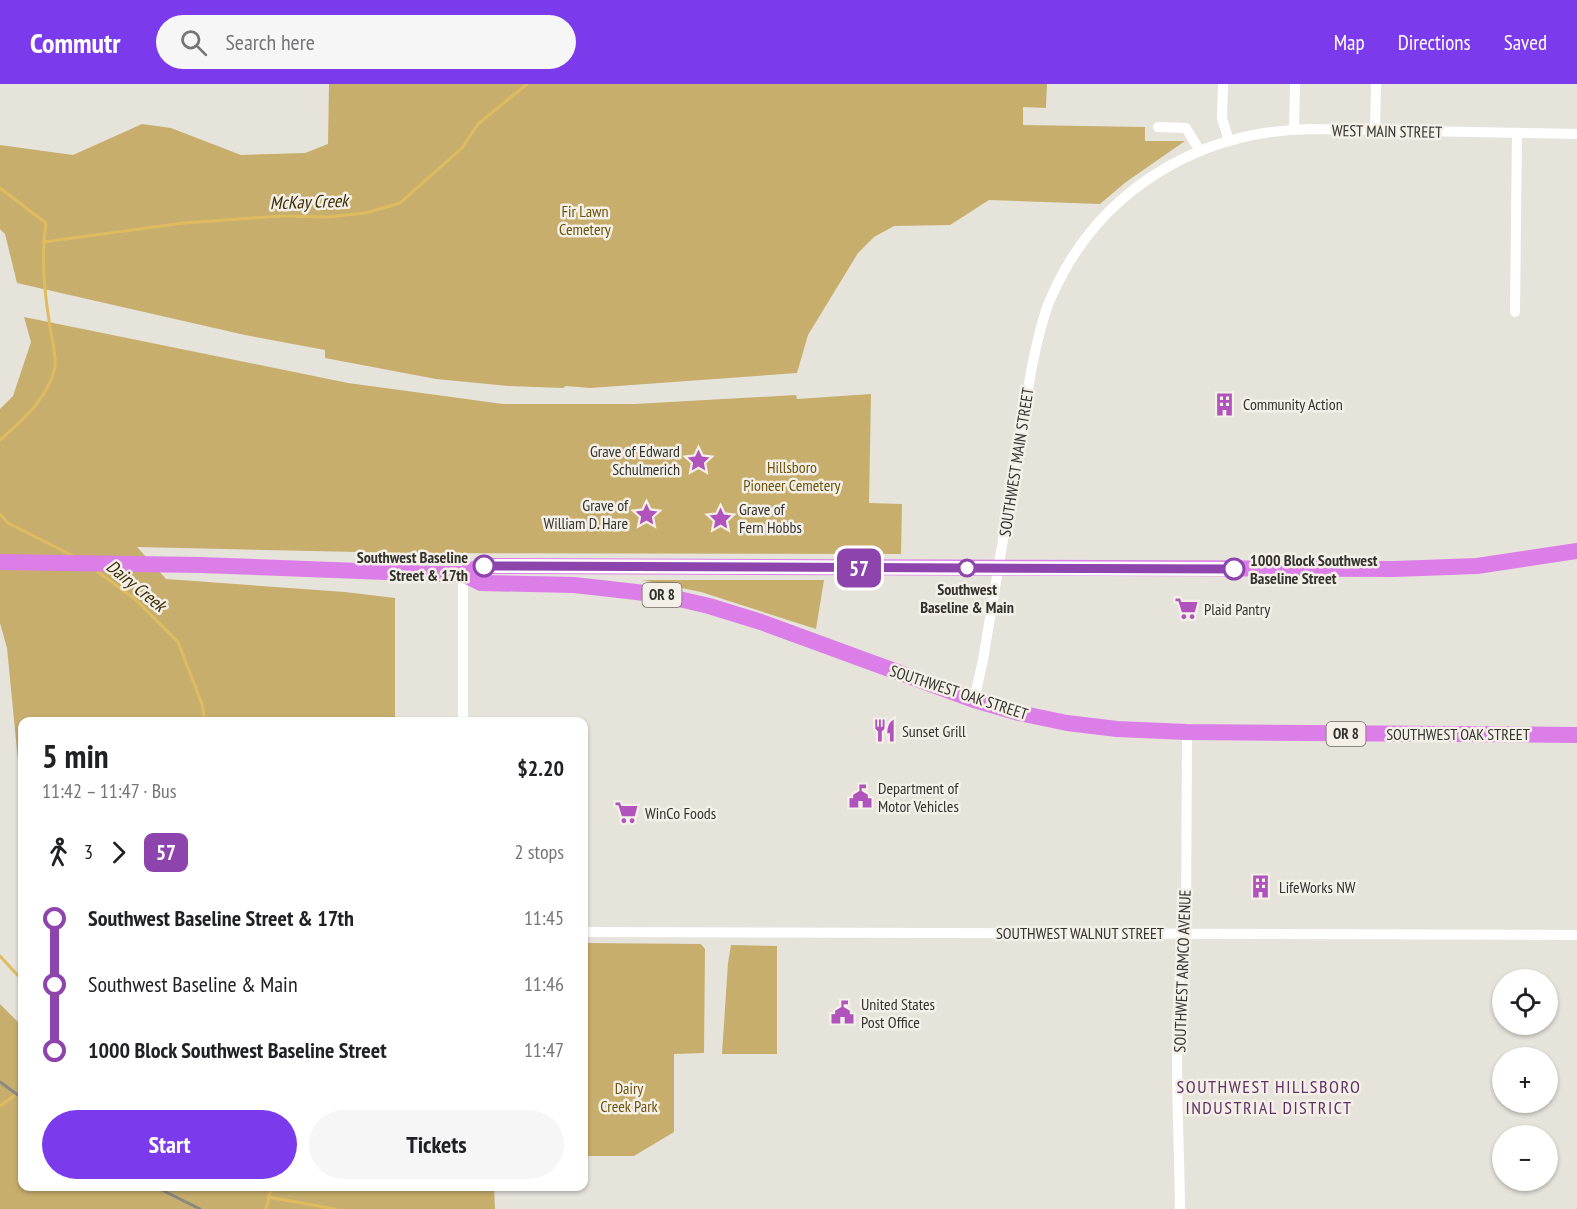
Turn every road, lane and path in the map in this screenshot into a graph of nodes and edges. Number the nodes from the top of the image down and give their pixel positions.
1 (1223, 84) edge
2 (1295, 84) edge
3 (1376, 84) edge
4 (1158, 127) dead end
5 (1294, 130) junction
6 (1374, 130) junction
7 (1517, 133) junction
8 (1577, 134) edge
9 (1229, 141) junction
10 (1200, 151) junction
11 (1515, 312) dead end
12 (1032, 366) joint
13 (1577, 551) edge
14 (0, 562) edge
15 (999, 568) junction
16 (463, 574) junction
17 (974, 700) junction
18 (463, 717) edge
19 (1187, 732) junction
20 (1577, 735) edge
21 (588, 932) edge
22 (1184, 934) junction
23 (1577, 935) edge
24 (1180, 1209) edge

1 - 9 street
2 - 5 street
3 - 6 street
4 - 10 street
5 - 6 street, WEST MAIN STREET
5 - 9 street, WEST MAIN STREET
6 - 7 street, WEST MAIN STREET
7 - 8 street, WEST MAIN STREET
7 - 11 street
9 - 10 street, WEST MAIN STREET
10 - 12 street, WEST MAIN STREET
12 - 15 street, SOUTHWEST MAIN STREET
13 - 15 highway, OR 8
14 - 16 highway, OR 8
15 - 16 highway, OR 8
15 - 17 street, SOUTHWEST MAIN STREET
16 - 17 highway, SOUTHWEST OAK STREET / OR 8
16 - 18 street
17 - 19 highway, SOUTHWEST OAK STREET / OR 8
19 - 20 highway, SOUTHWEST OAK STREET / OR 8
19 - 22 street, SOUTHWEST ARMCO AVENUE
21 - 22 street, SOUTHWEST WALNUT STREET
22 - 23 street, SOUTHWEST WALNUT STREET
22 - 24 street, SOUTHWEST ARMCO AVENUE

